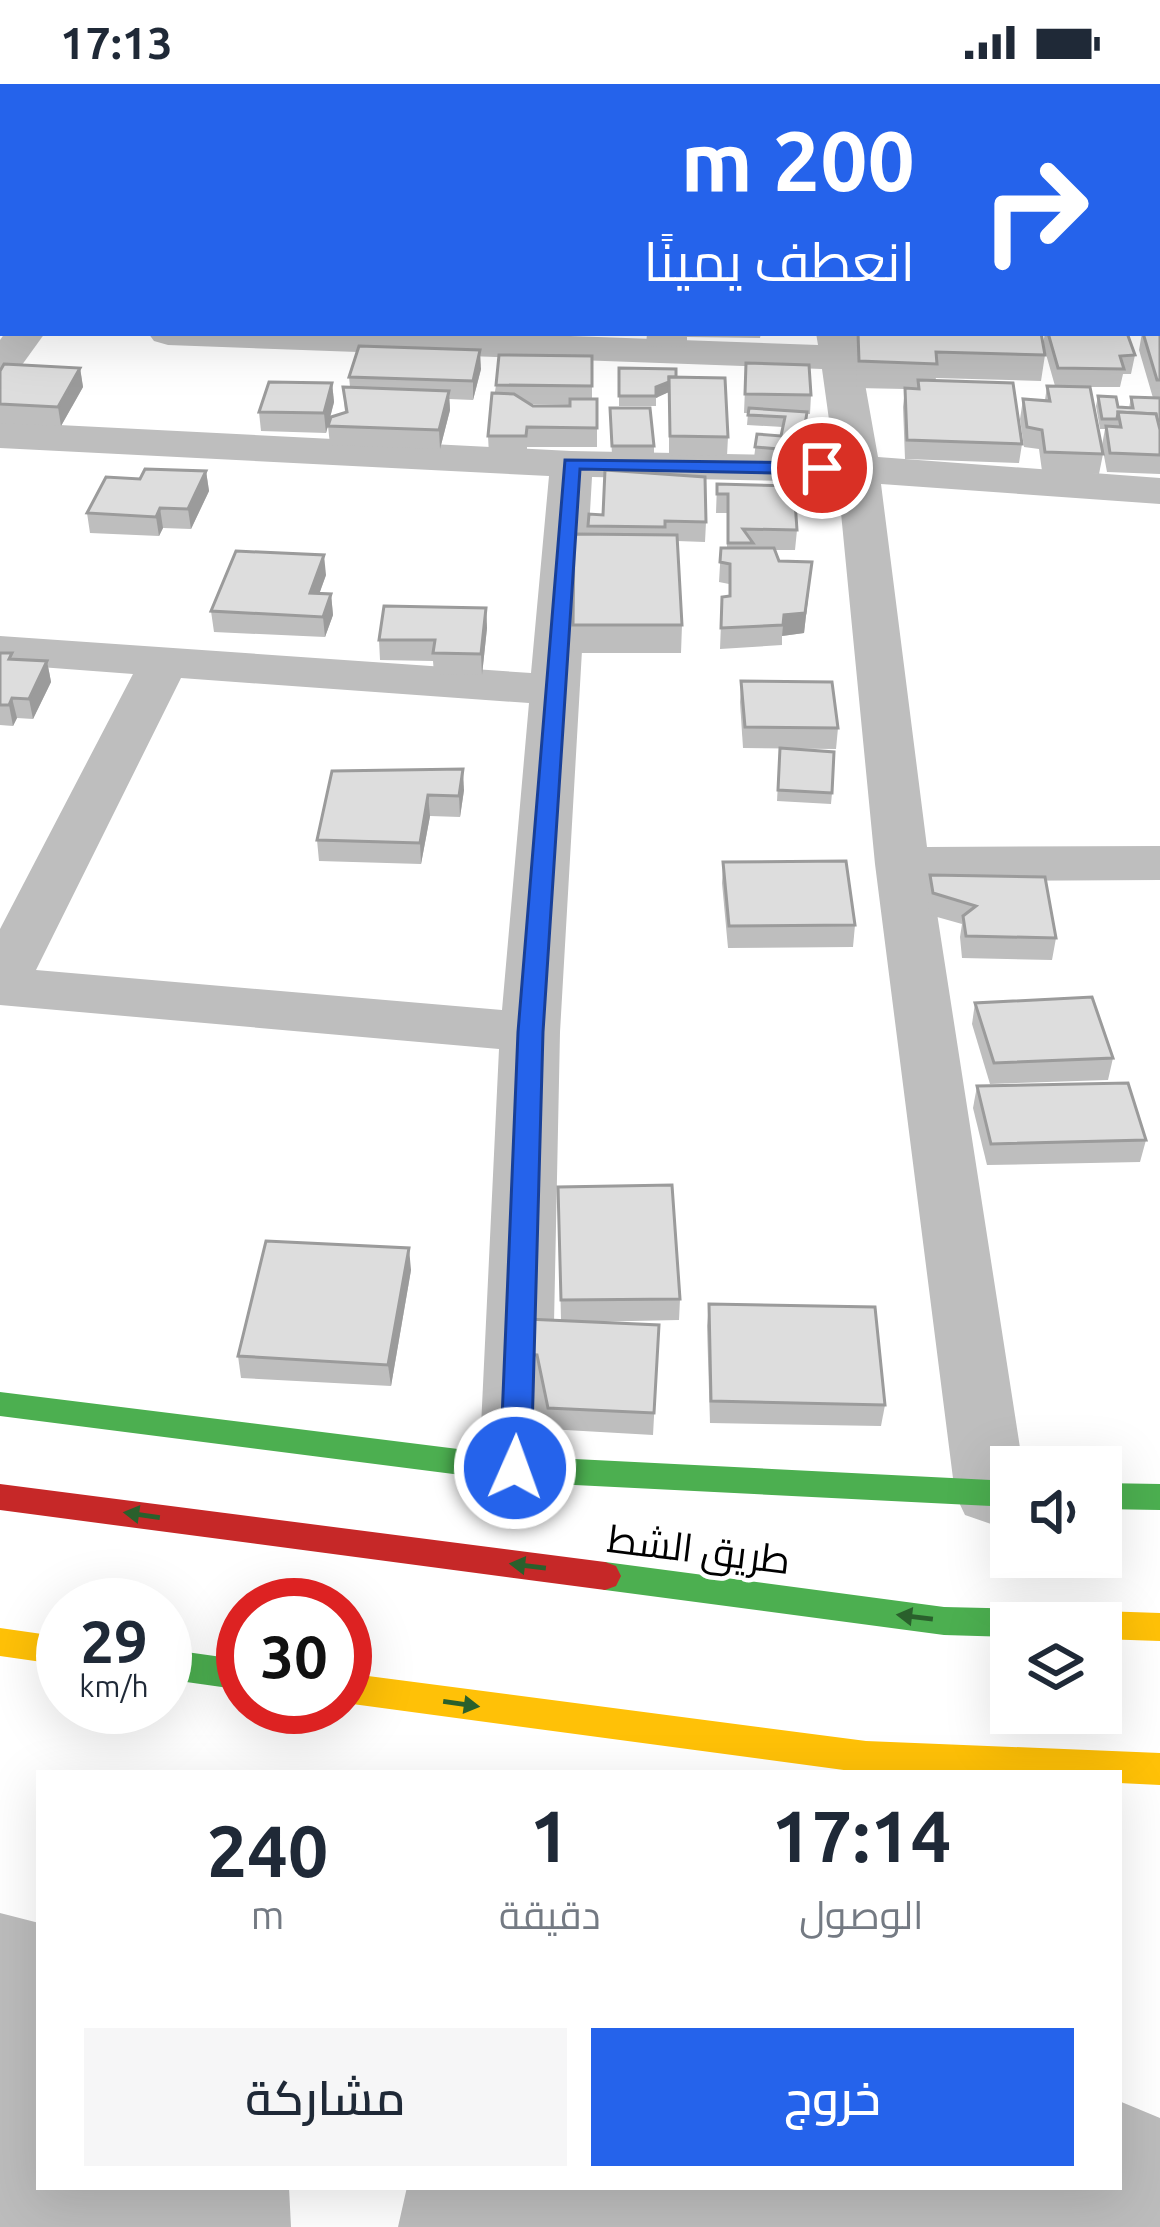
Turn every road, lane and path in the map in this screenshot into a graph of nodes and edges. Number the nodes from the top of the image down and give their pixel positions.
1 (23, 336) edge
2 (302, 336) edge
3 (526, 341) edge
4 (839, 345) edge
5 (0, 367) edge
6 (0, 435) edge
7 (572, 464) junction
8 (858, 469) junction
9 (1160, 491) edge
10 (0, 650) edge
11 (163, 664) junction
12 (555, 690) junction
13 (1160, 862) edge
14 (902, 864) junction
15 (0, 985) edge
16 (530, 1032) junction
17 (0, 1404) edge
18 (993, 1446) edge
19 (515, 1468) junction
20 (990, 1493) edge
21 (1122, 1496) edge
22 (0, 1497) edge
23 (1160, 1497) edge
24 (990, 1622) edge
25 (1122, 1626) edge
26 (1160, 1627) edge
27 (0, 1642) edge
28 (36, 1647) edge
29 (372, 1692) edge
30 (1160, 1769) edge

1 - 5 street
2 - 3 street
3 - 4 street
4 - 8 street
6 - 7 street
7 - 8 street
7 - 12 street
8 - 9 street
8 - 14 street
10 - 11 street
11 - 12 street
11 - 15 street
12 - 16 street
13 - 14 street
14 - 18 street
15 - 16 street
16 - 19 street
17 - 19 main road
19 - 20 main road
21 - 23 main road
24 -> 22 main road, طريق الشط
25 - 26 main road
27 - 28 main road
29 -> 30 main road

